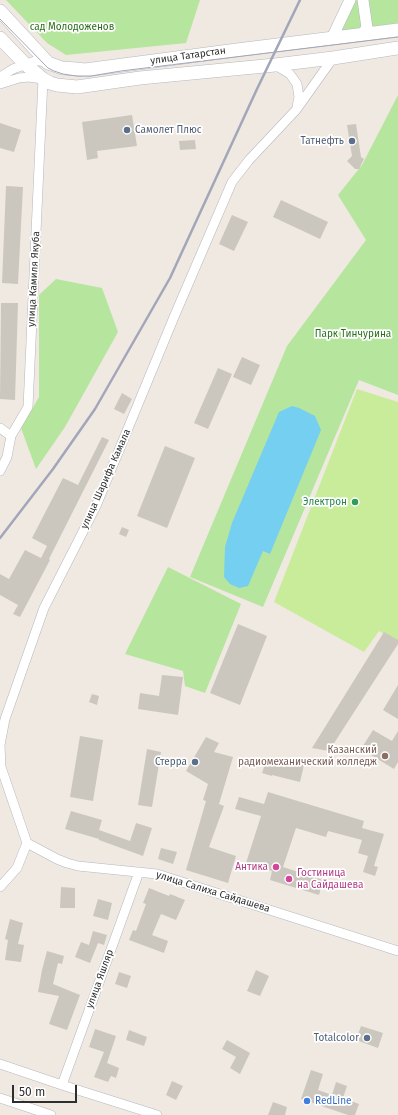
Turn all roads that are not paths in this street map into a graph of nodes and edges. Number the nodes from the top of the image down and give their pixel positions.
1 (350, 0) edge
2 (363, 0) edge
3 (0, 11) edge
4 (398, 30) edge
5 (362, 34) junction
6 (0, 38) edge
7 (332, 38) junction
8 (398, 48) edge
9 (333, 58) junction
10 (48, 63) junction
11 (25, 64) junction
12 (275, 65) junction
13 (0, 77) edge
14 (43, 79) junction
15 (0, 84) edge
16 (296, 110) junction
17 (0, 428) edge
18 (11, 436) junction
19 (0, 471) edge
20 (27, 843) junction
21 (139, 872) junction
22 (0, 887) edge
23 (398, 951) edge
24 (0, 1064) edge
25 (62, 1085) junction
26 (0, 1098) edge
27 (51, 1115) edge
28 (157, 1115) edge

1 - 7 street
2 - 5 street
3 - 10 main road
4 - 5 main road, улица Татарстан
5 - 7 main road, улица Татарстан
5 - 9 main road
6 - 11 main road, улица Татарстан
7 - 9 main road
7 - 10 main road, улица Татарстан
8 - 9 main road, улица Татарстан
9 - 12 main road, улица Татарстан
9 - 16 street, улица Шарифа Камала
10 - 11 street
11 - 13 street
11 - 14 main road, улица Татарстан
12 - 14 main road, улица Татарстан
12 - 16 street
14 - 15 street
14 - 18 street, улица Камиля Якуба
16 - 20 street, улица Шарифа Камала
17 - 18 street
18 - 19 street, улица Камиля Якуба
20 - 21 street, улица Салиха Сайдашева
20 - 22 street
21 - 23 street, улица Салиха Сайдашева
21 - 25 street, улица Яшляр
24 - 25 street
25 - 28 street
26 - 27 street

